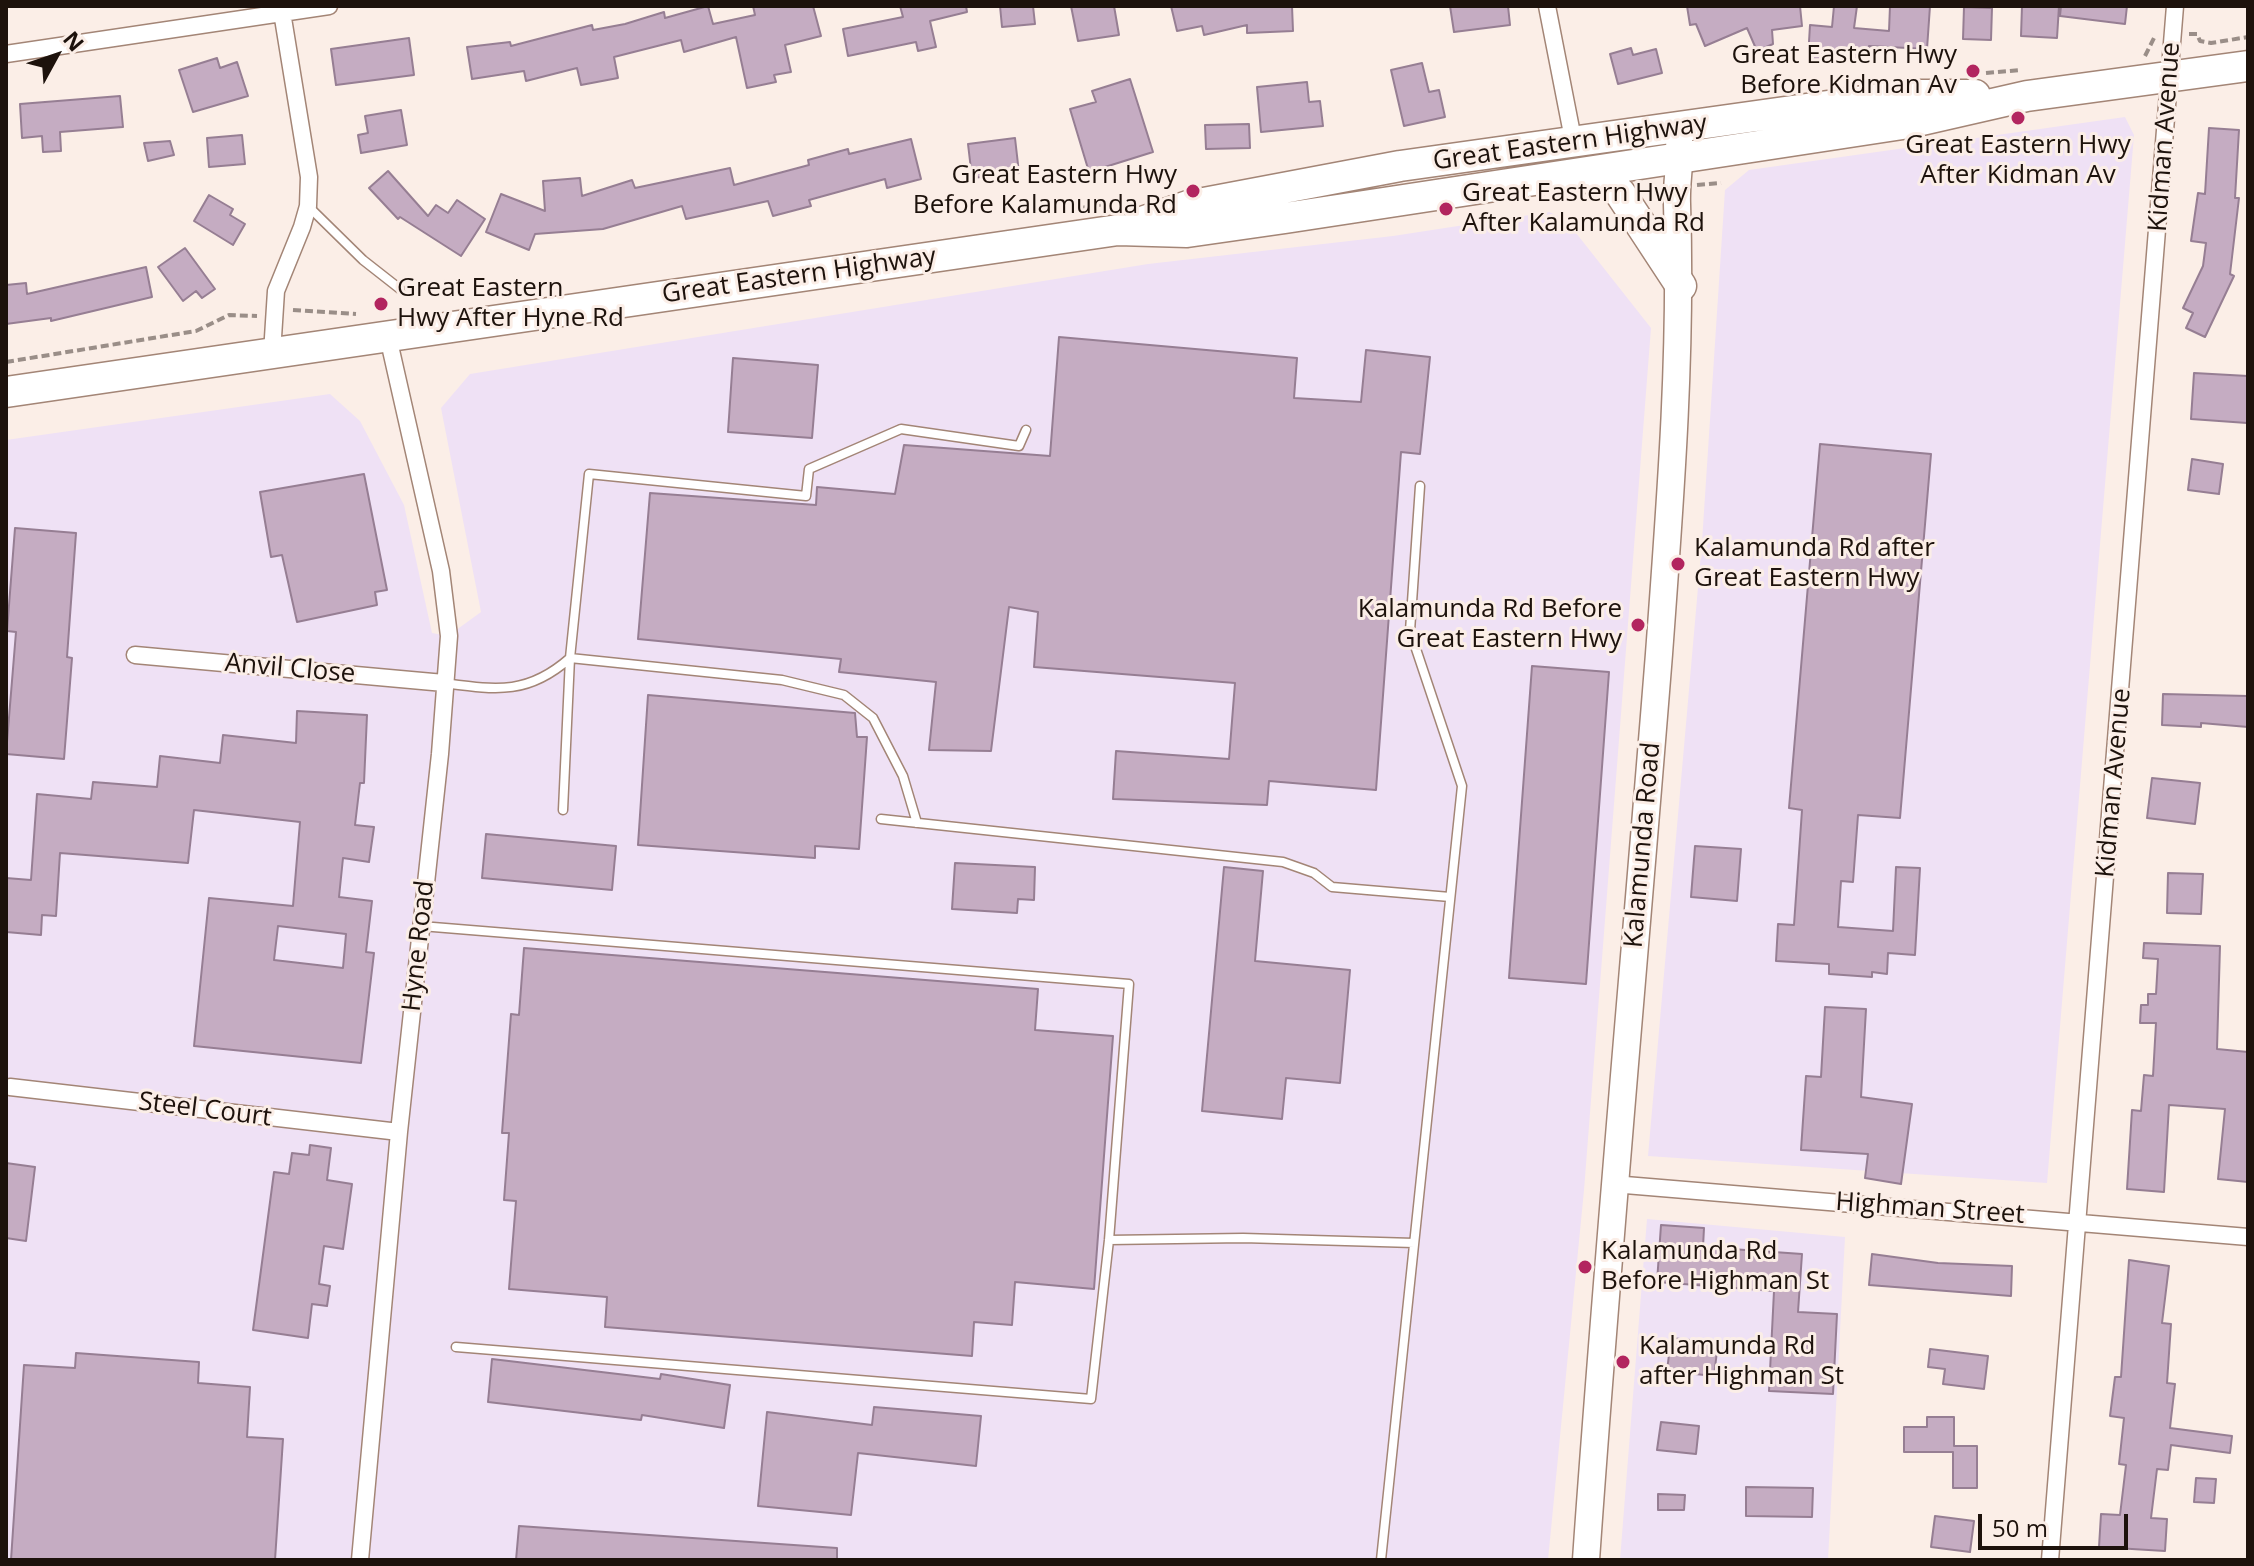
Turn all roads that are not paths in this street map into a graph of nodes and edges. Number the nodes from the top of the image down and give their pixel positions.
1 (329, 6) edge
2 (1547, 6) edge
3 (2175, 6) edge
4 (282, 9) edge
5 (6, 54) edge
6 (2248, 66) edge
7 (2171, 78) junction
8 (2027, 96) junction
9 (1678, 129) junction
10 (1572, 134) junction
11 (1681, 159) junction
12 (1577, 175) junction
13 (308, 206) junction
14 (1118, 230) junction
15 (1681, 286) junction
16 (400, 289) dead end
17 (388, 337) junction
18 (272, 353) junction
19 (6, 392) edge
20 (1026, 430) dead end
21 (1420, 486) dead end
22 (135, 655) dead end
23 (570, 658) junction
24 (444, 683) junction
25 (563, 810) dead end
26 (881, 819) dead end
27 (917, 823) junction
28 (1450, 897) junction
29 (421, 926) junction
30 (8, 1087) edge
31 (399, 1132) junction
32 (1613, 1184) junction
33 (2079, 1221) junction
34 (2248, 1237) edge
35 (1109, 1240) junction
36 (1414, 1243) junction
37 (456, 1347) dead end
38 (360, 1560) edge
39 (1381, 1560) edge
40 (1586, 1560) edge
41 (2050, 1560) edge

1 - 4 street
2 - 10 street
3 - 7 street, Kidman Avenue
4 - 5 street
4 - 13 street
6 - 7 highway, Great Eastern Highway
7 - 8 highway, Great Eastern Highway
7 - 33 street, Kidman Avenue
8 - 9 highway, Great Eastern Highway
8 - 11 highway, Great Eastern Highway
9 - 10 highway, Great Eastern Highway
9 - 11 main road, Kalamunda Road
10 - 14 highway, Great Eastern Highway
11 - 12 highway, Great Eastern Highway
11 - 15 main road, Kalamunda Road
12 - 14 highway, Great Eastern Highway
12 - 15 highway
13 - 16 lane
13 - 18 street
14 - 17 highway, Great Eastern Highway
15 - 32 main road, Kalamunda Road
17 - 18 highway, Great Eastern Highway
17 - 24 street, Hyne Road
18 - 19 highway, Great Eastern Highway
20 - 23 lane
21 - 28 lane
22 - 24 street, Anvil Close
23 - 24 lane
23 - 25 lane
23 - 27 lane
24 - 29 street, Hyne Road
26 - 27 lane
27 - 28 lane
28 - 36 lane
29 - 31 street, Hyne Road
29 - 35 lane
30 - 31 street, Steel Court
31 - 38 street, Hyne Road
32 - 33 street, Highman Street
32 - 40 main road, Kalamunda Road
33 - 34 street, Highman Street
33 - 41 street, Kidman Avenue
35 - 36 lane
35 - 37 lane
36 - 39 lane

